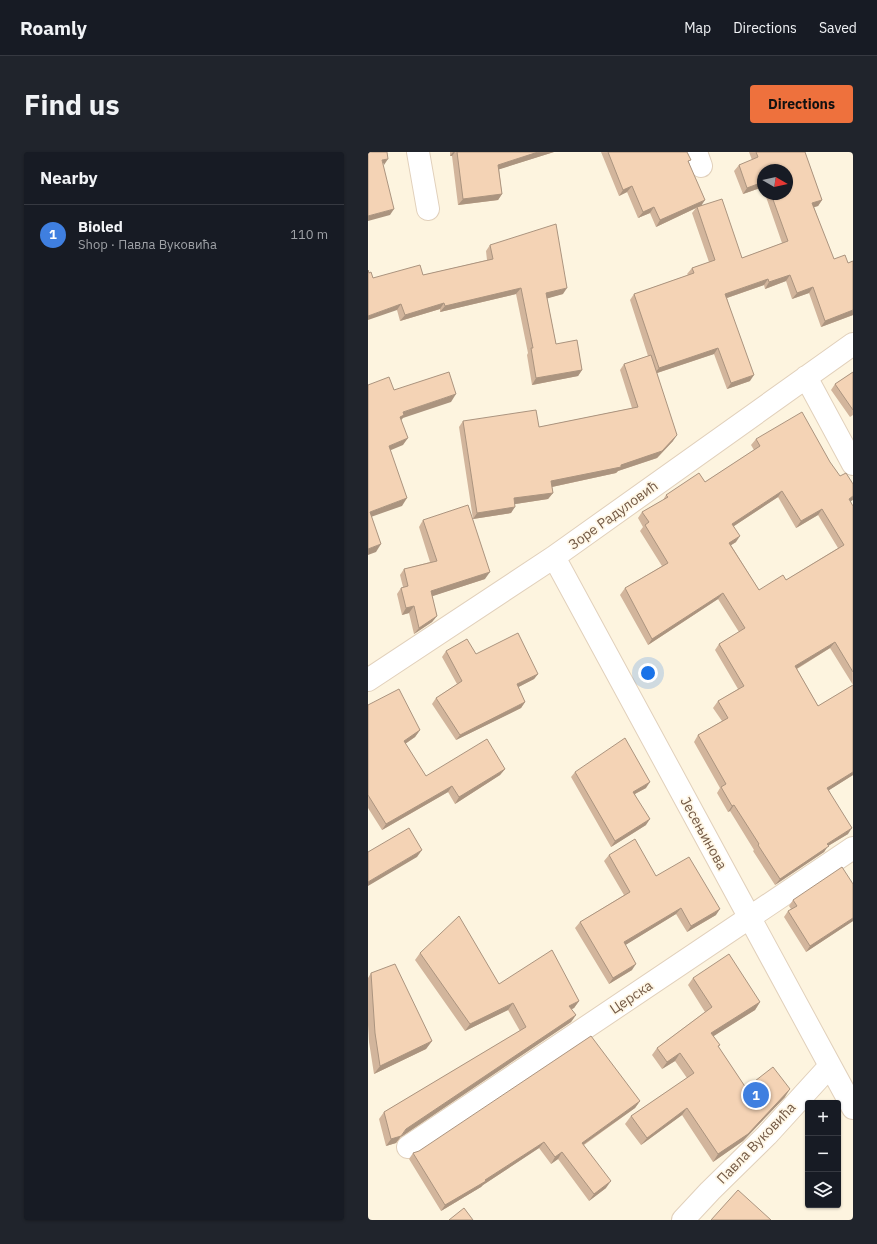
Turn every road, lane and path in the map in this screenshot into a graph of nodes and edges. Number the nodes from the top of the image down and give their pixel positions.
1 (418, 152) edge
2 (428, 209) dead end
3 (853, 344) edge
4 (806, 377) junction
5 (853, 464) edge
6 (554, 557) junction
7 (368, 680) edge
8 (853, 848) edge
9 (749, 917) junction
10 (829, 1067) junction
11 (853, 1108) edge
12 (408, 1147) dead end
13 (683, 1220) edge

1 - 2 street
3 - 4 street, Зоре Радуловић
4 - 5 street
4 - 6 street, Зоре Радуловић
6 - 7 street, Зоре Радуловић
6 - 9 street, Јесењинова
8 - 9 street, Церска
9 - 10 street, Јесењинова
9 - 12 street, Церска
10 - 11 street, Јесењинова
10 - 13 street, Павла Вуковића

